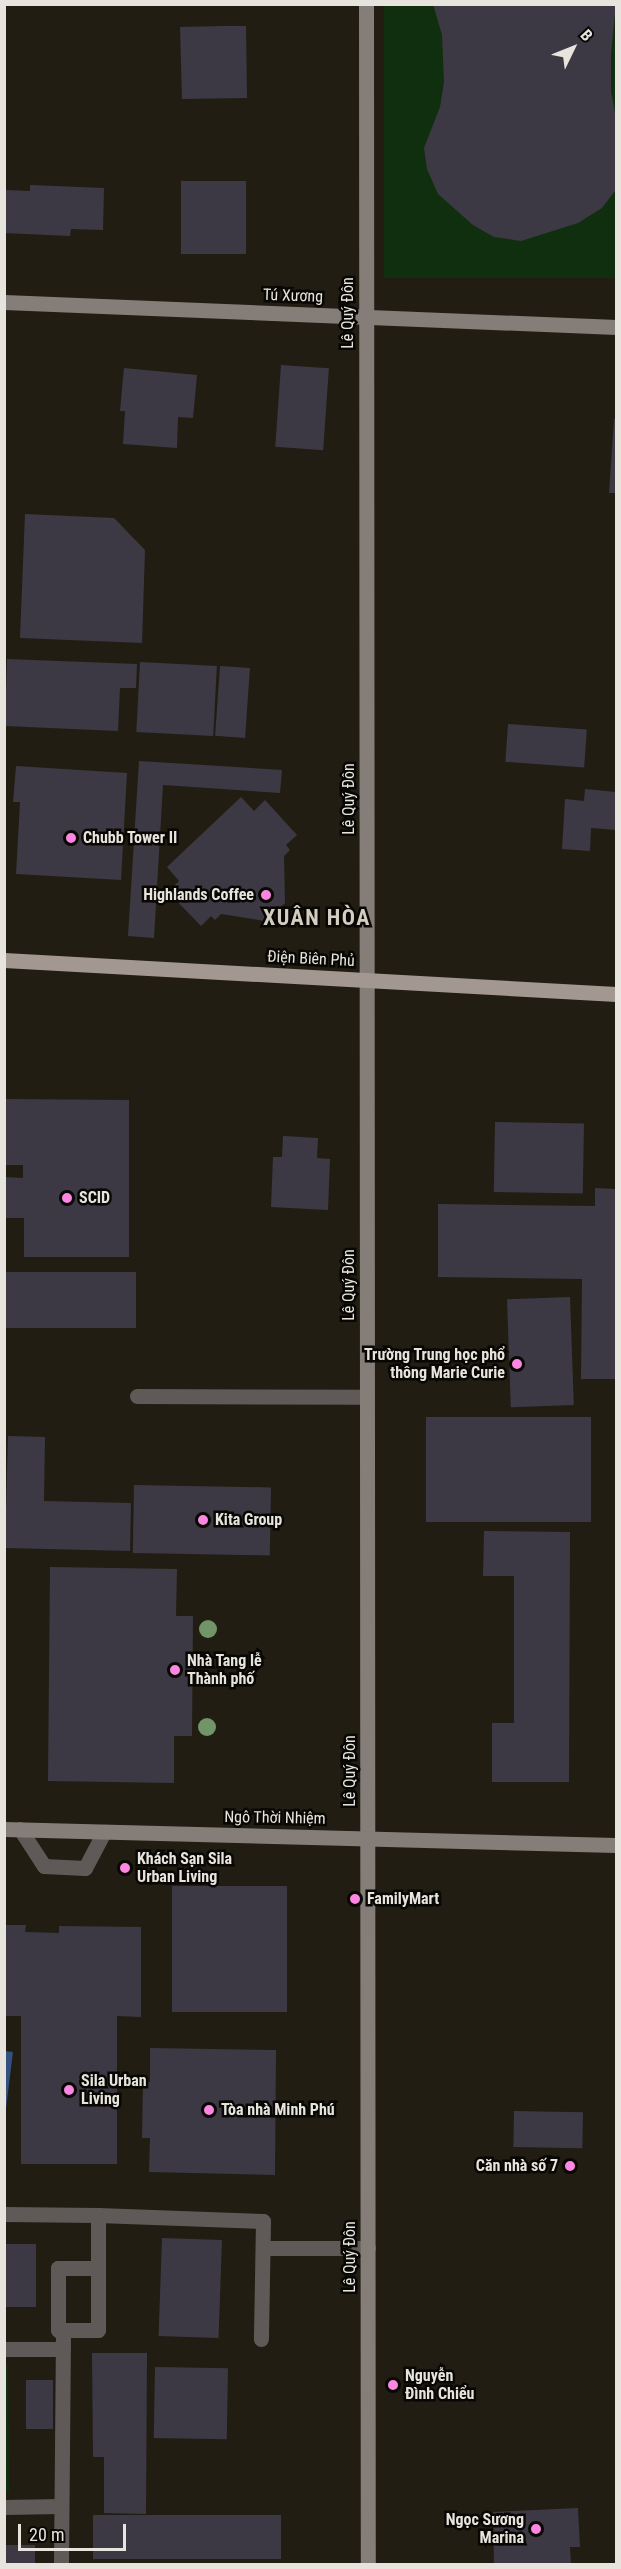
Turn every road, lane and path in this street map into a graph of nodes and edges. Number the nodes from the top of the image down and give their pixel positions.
1 (366, 4) edge
2 (4, 302) edge
3 (366, 317) junction
4 (616, 327) edge
5 (4, 960) edge
6 (367, 980) junction
7 (616, 994) edge
8 (137, 1396) dead end
9 (367, 1397) junction
10 (4, 1829) edge
11 (20, 1830) junction
12 (104, 1832) junction
13 (368, 1838) junction
14 (616, 1845) edge
15 (4, 2214) edge
16 (98, 2215) junction
17 (263, 2248) junction
18 (368, 2248) junction
19 (98, 2268) junction
20 (63, 2330) junction
21 (261, 2339) dead end
22 (4, 2349) edge
23 (63, 2349) junction
24 (62, 2506) junction
25 (4, 2507) edge
26 (61, 2565) edge
27 (368, 2565) edge

1 - 3 street, Lê Quý Đôn
2 - 3 street, Tú Xương
3 - 4 street, Tú Xương
3 - 6 street, Lê Quý Đôn
5 - 6 main road, Điện Biên Phủ
6 - 7 main road, Điện Biên Phủ
6 - 9 street, Lê Quý Đôn
8 - 9 lane
9 - 13 street, Lê Quý Đôn
10 - 11 street, Ngô Thời Nhiệm
11 - 12 street, Ngô Thời Nhiệm
11 - 12 lane
12 - 13 street, Ngô Thời Nhiệm
13 - 14 street, Ngô Thời Nhiệm
13 - 18 street, Lê Quý Đôn
15 - 16 lane
16 - 17 lane
16 - 19 lane
17 - 18 lane
17 - 21 lane
18 - 27 street, Lê Quý Đôn
19 - 20 lane
19 - 20 lane
20 - 23 lane
22 - 23 lane
23 - 24 lane
24 - 25 lane
24 - 26 lane

